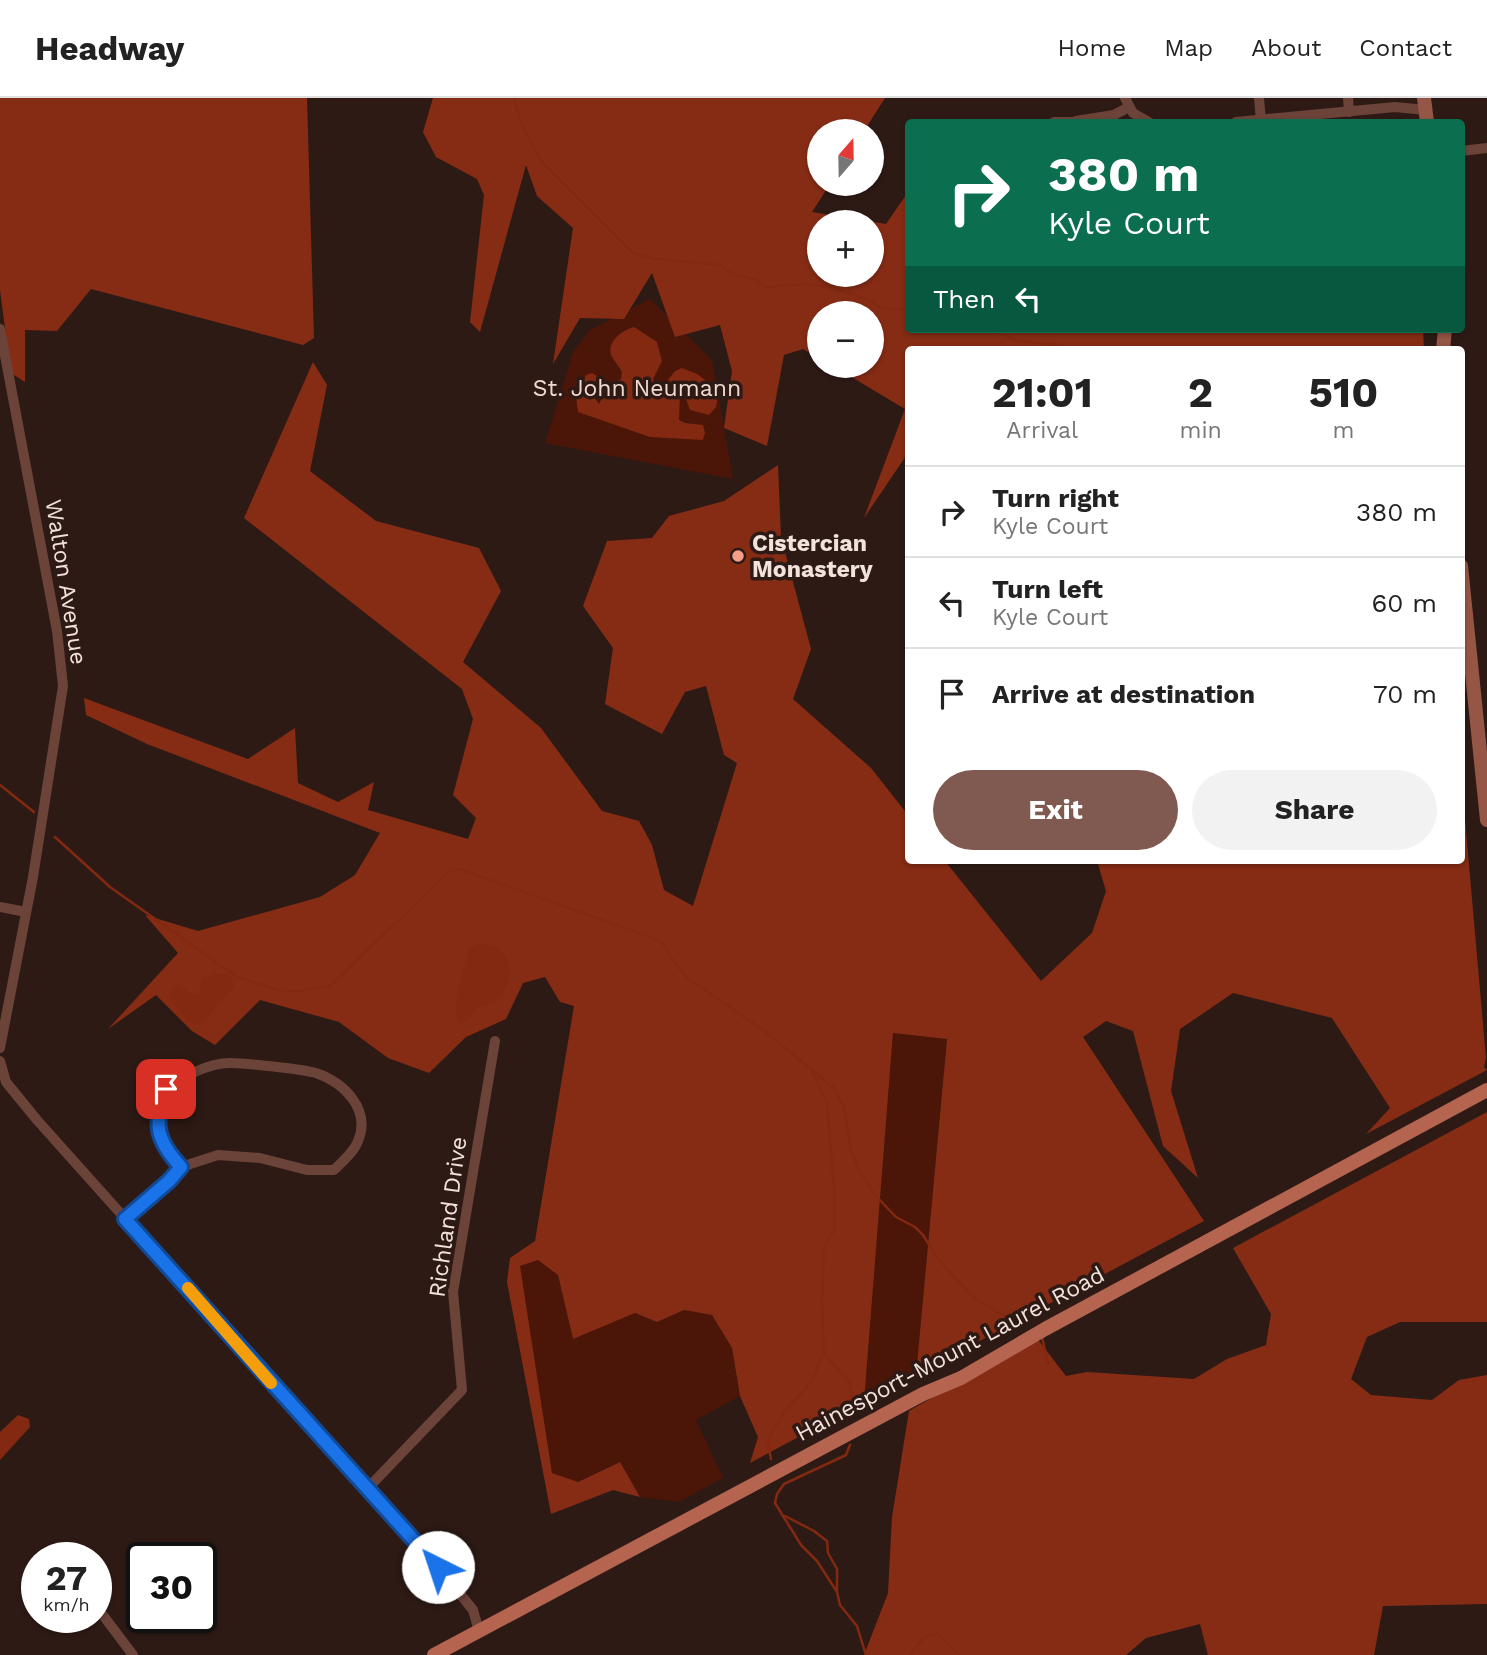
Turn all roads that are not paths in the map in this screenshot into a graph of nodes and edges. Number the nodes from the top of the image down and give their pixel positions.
1 (1259, 98) edge
2 (1348, 98) edge
3 (1127, 103) edge
4 (1426, 110) edge
5 (1349, 112) junction
6 (1092, 119) edge
7 (1146, 119) edge
8 (1261, 119) edge
9 (1305, 119) edge
10 (1487, 148) edge
11 (1465, 151) edge
12 (0, 329) edge
13 (1465, 611) edge
14 (1485, 759) edge
15 (1487, 820) edge
16 (0, 907) edge
17 (26, 912) junction
18 (495, 1041) dead end
19 (0, 1048) edge
20 (0, 1061) edge
21 (1487, 1090) edge
22 (181, 1167) junction
23 (125, 1219) junction
24 (368, 1488) junction
25 (112, 1627) edge
26 (479, 1631) junction
27 (134, 1655) edge
28 (434, 1655) edge

1 - 8 street
2 - 5 street
3 - 6 street
3 - 7 street
4 - 5 street
5 - 9 street
10 - 11 street
12 - 17 street, Walton Avenue
13 - 14 street
14 - 15 street
16 - 17 street
17 - 19 street, Walton Avenue
18 - 24 street, Richland Drive
20 - 23 street
21 - 26 main road, Hainesport-Mount Laurel Road
22 - 22 street
22 - 23 street
23 - 24 street
24 - 26 street
25 - 27 street
26 - 28 main road, Hainesport-Mount Laurel Road

